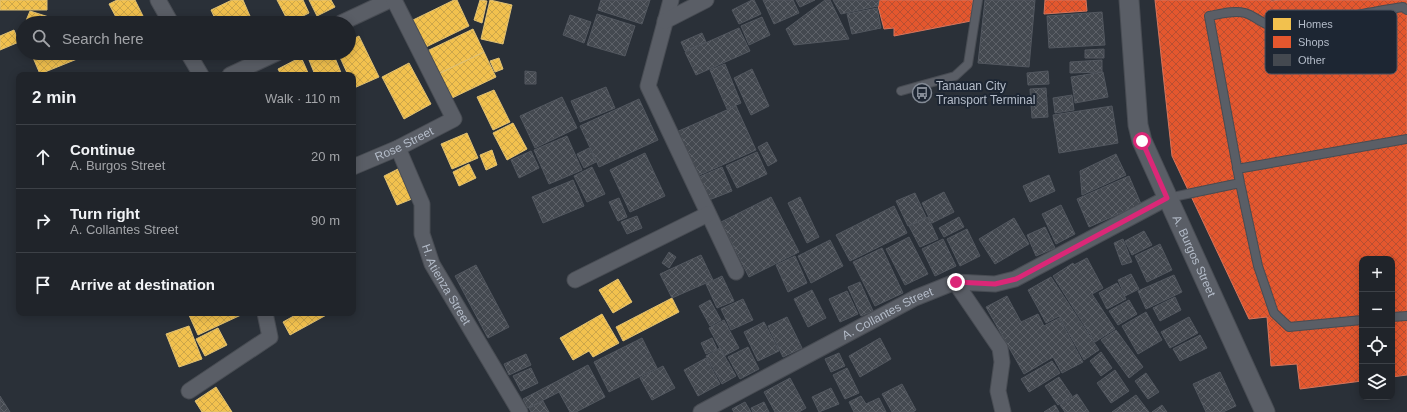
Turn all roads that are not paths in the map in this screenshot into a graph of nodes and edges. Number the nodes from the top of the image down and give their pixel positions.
1 (158, 0) edge
2 (390, 0) edge
3 (394, 0) edge
4 (671, 0) edge
5 (706, 0) edge
6 (978, 0) edge
7 (1129, 0) edge
8 (1384, 10) edge
9 (1407, 10) edge
10 (167, 16) edge
11 (356, 16) edge
12 (666, 21) junction
13 (1265, 24) edge
14 (192, 60) edge
15 (262, 60) edge
16 (199, 72) edge
17 (236, 72) edge
18 (901, 91) dead end
19 (1407, 139) edge
20 (398, 148) junction
21 (356, 166) edge
22 (1237, 169) junction
23 (1240, 183) junction
24 (1167, 198) junction
25 (708, 214) junction
26 (736, 272) dead end
27 (575, 280) dead end
28 (956, 282) junction
29 (266, 316) edge
30 (1407, 316) edge
31 (1395, 317) edge
32 (1359, 320) edge
33 (189, 391) dead end
34 (717, 408) edge
35 (520, 412) edge
36 (701, 412) edge
37 (1003, 412) edge
38 (1266, 412) edge

1 - 10 street
2 - 11 street
3 - 20 street, Rose Street
4 - 12 street
5 - 12 street
6 - 18 lane
7 - 24 street, A. Burgos Street
8 - 9 lane
12 - 25 street
13 - 22 lane
14 - 16 street
15 - 17 street
19 - 22 lane
20 - 21 street, Rose Street
20 - 35 street, H. Atienza Street
22 - 23 lane
23 - 24 lane
23 - 32 lane
24 - 28 street, A. Collantes Street
24 - 38 street, A. Burgos Street
25 - 26 street
25 - 27 street
28 - 34 street, A. Collantes Street
28 - 37 street
29 - 33 street
30 - 31 lane
34 - 36 street, A. Collantes Street

